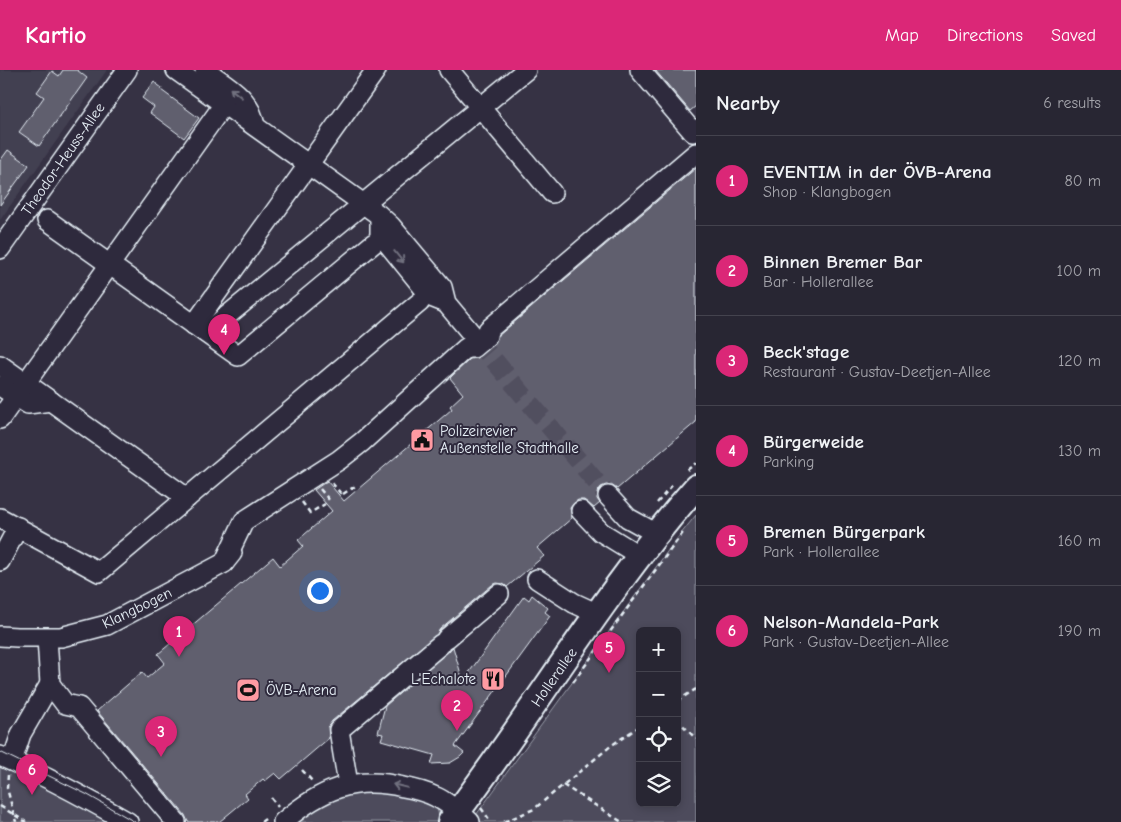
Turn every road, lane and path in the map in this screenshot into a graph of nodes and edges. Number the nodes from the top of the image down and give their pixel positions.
1 (127, 70) edge
2 (176, 70) edge
3 (205, 70) edge
4 (376, 70) edge
5 (449, 70) edge
6 (526, 70) edge
7 (640, 70) edge
8 (224, 104) junction
9 (480, 107) junction
10 (255, 126) junction
11 (696, 129) edge
12 (696, 153) edge
13 (309, 164) junction
14 (552, 193) dead end
15 (364, 203) junction
16 (47, 220) dead end
17 (374, 243) dead end
18 (1, 246) edge
19 (110, 265) junction
20 (420, 302) dead end
21 (200, 329) junction
22 (476, 339) tunnel mouth
23 (0, 365) edge
24 (0, 386) edge
25 (20, 390) junction
26 (0, 418) edge
27 (332, 483) dead end
28 (357, 485) dead end
29 (696, 487) edge
30 (319, 488) dead end
31 (608, 496) tunnel mouth
32 (187, 498) junction
33 (299, 499) dead end
34 (330, 501) dead end
35 (325, 504) dead end
36 (581, 511) dead end
37 (0, 518) edge
38 (690, 523) dead end
39 (18, 527) junction
40 (254, 529) dead end
41 (657, 534) junction
42 (640, 556) junction
43 (0, 560) edge
44 (224, 563) junction
45 (537, 579) dead end
46 (499, 594) dead end
47 (598, 614) junction
48 (0, 636) edge
49 (47, 638) junction
50 (50, 684) junction
51 (568, 689) dead end
52 (696, 689) edge
53 (681, 698) edge
54 (681, 723) edge
55 (636, 729) edge
56 (696, 739) edge
57 (6, 759) edge
58 (302, 770) dead end
59 (313, 782) dead end
60 (348, 784) junction
61 (564, 785) junction
62 (271, 798) dead end
63 (275, 804) dead end
64 (0, 806) edge
65 (13, 815) junction
66 (468, 816) edge
67 (16, 822) edge
68 (26, 822) edge
69 (128, 822) edge
70 (176, 822) edge
71 (283, 822) edge
72 (491, 822) edge
73 (504, 822) edge
74 (622, 822) edge

1 - 18 street, Theodor-Heuss-Allee
2 - 8 street
10 -> 3 street
4 - 13 street
5 - 9 street
6 - 9 street
7 - 11 street
8 - 10 street
8 - 19 street
9 - 14 street
9 - 15 street
10 - 13 street
12 - 44 street
13 - 15 street
13 - 21 street
15 - 21 street
15 - 22 street
16 - 19 street
17 - 21 street
19 - 21 street
19 - 25 street
20 - 32 street
23 - 25 street
24 - 25 street
25 - 26 street
25 - 32 street
27 - 28 path
29 - 41 main road, Hollerallee
30 - 34 path
31 - 41 street
32 - 39 street
33 - 35 path
36 - 42 street
37 - 39 street
38 - 51 path
39 - 43 street
40 - 44 street, Klangbogen
41 - 42 main road, Hollerallee
42 - 47 main road, Hollerallee
44 - 49 street, Klangbogen
45 - 47 street
46 - 60 street
47 - 66 main road, Hollerallee
48 - 49 street, Klangbogen
49 - 50 street
50 - 57 street
50 - 70 street
52 - 53 path
54 - 56 path
55 - 61 path
57 - 65 path
57 - 69 street
58 - 59 path
66 -> 60 street
60 - 71 street
61 - 73 path
61 - 74 path
62 - 63 path
64 - 65 path
65 - 67 path
65 - 68 path
66 - 72 path

